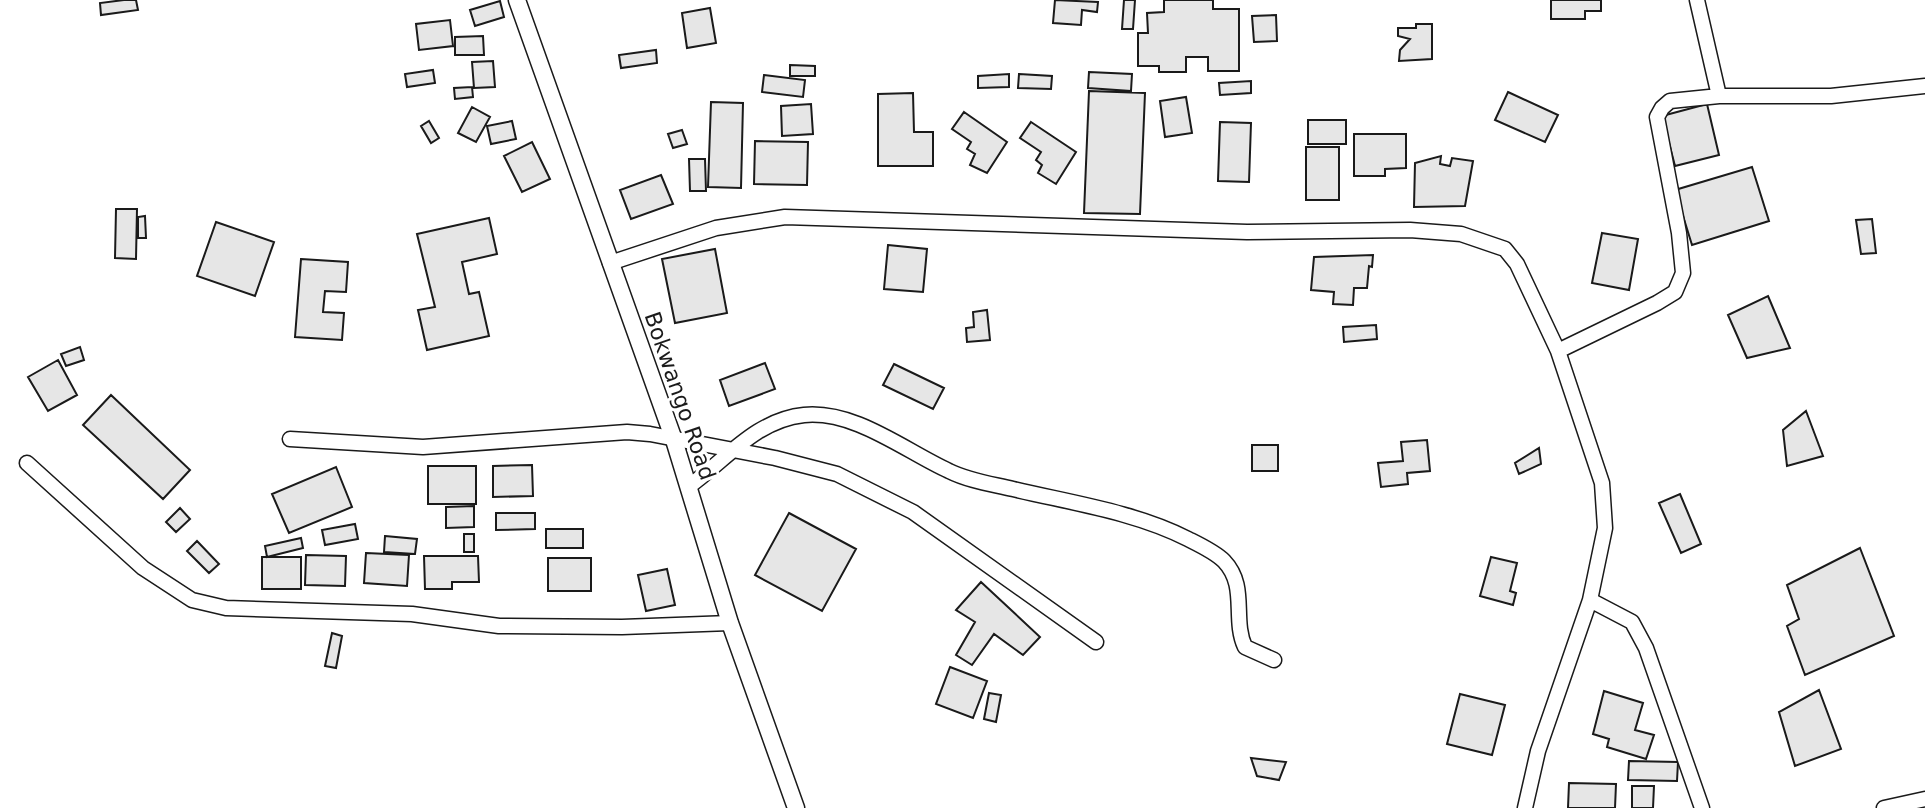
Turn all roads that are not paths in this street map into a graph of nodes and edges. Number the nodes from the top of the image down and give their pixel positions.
1 (517, 0) edge
2 (1697, 0) edge
3 (1925, 86) edge
4 (1719, 96) junction
5 (610, 263) junction
6 (1558, 351) junction
7 (290, 439) dead end
8 (674, 440) junction
9 (729, 451) junction
10 (27, 463) dead end
11 (688, 487) junction
12 (1590, 600) junction
13 (730, 623) junction
14 (1096, 642) dead end
15 (1274, 660) dead end
16 (1925, 799) edge
17 (796, 808) edge
18 (1525, 808) edge
19 (1702, 808) edge
20 (1884, 808) edge

1 - 5 street, Bokwango Road
2 - 4 street
3 - 4 street
4 - 6 street
5 - 6 street
5 - 8 street, Bokwango Road
6 - 12 street
7 - 8 street
8 - 9 street
8 - 11 street, Bokwango Road
9 - 11 street
9 - 14 street
9 - 15 street
10 - 13 street
11 - 13 street, Bokwango Road
12 - 18 street
12 - 19 street
13 - 17 street, Bokwango Road
16 - 20 street

